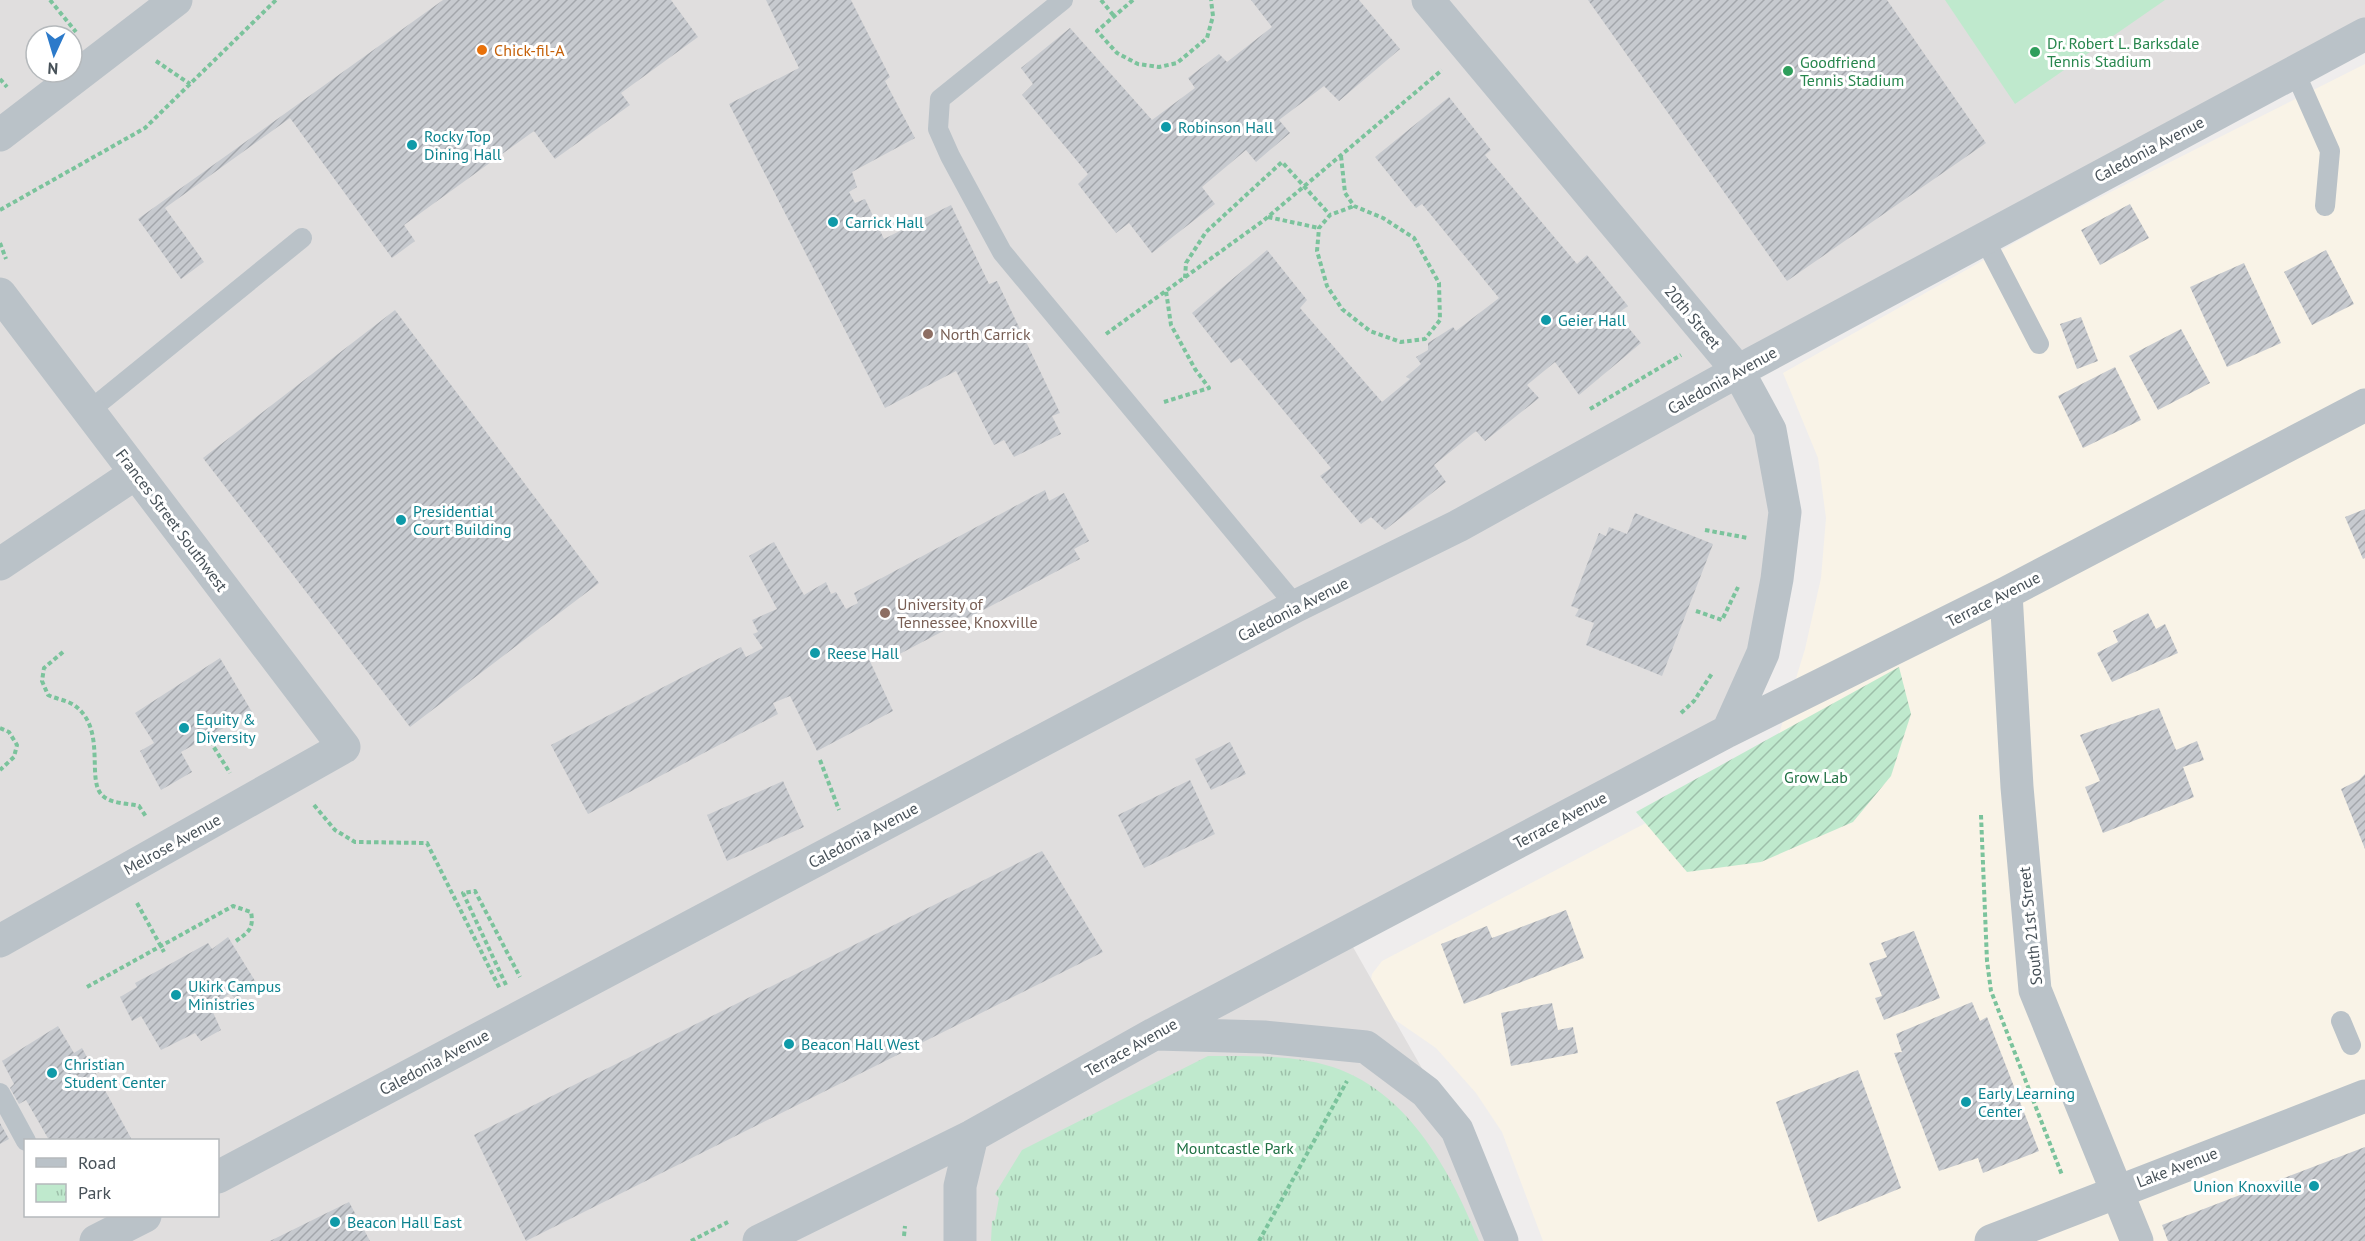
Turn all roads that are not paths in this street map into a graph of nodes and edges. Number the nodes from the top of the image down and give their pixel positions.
1 (176, 0) edge
2 (1063, 0) edge
3 (1428, 0) edge
4 (2365, 34) edge
5 (2294, 70) junction
6 (0, 135) edge
7 (2325, 206) dead end
8 (302, 238) dead end
9 (1984, 238) junction
10 (0, 294) edge
11 (2039, 344) dead end
12 (1738, 371) junction
13 (2365, 405) edge
14 (89, 411) junction
15 (136, 473) junction
16 (0, 564) edge
17 (2006, 593) junction
18 (1296, 606) junction
19 (1728, 731) junction
20 (344, 747) joint
21 (0, 941) edge
22 (2341, 1021) dead end
23 (1154, 1034) junction
24 (2351, 1045) dead end
25 (0, 1093) edge
26 (2365, 1095) edge
27 (972, 1136) junction
28 (25, 1139) edge
29 (219, 1176) edge
30 (2117, 1190) junction
31 (141, 1217) edge
32 (96, 1241) edge
33 (759, 1241) edge
34 (960, 1241) edge
35 (1502, 1241) edge
36 (1991, 1241) edge
37 (2137, 1241) edge

1 - 6 street
2 - 18 lane
3 - 12 street, 20th Street
4 - 5 street, Caledonia Avenue
5 - 7 lane
5 - 9 street, Caledonia Avenue
8 - 14 lane
9 - 11 lane
9 - 12 street, Caledonia Avenue
10 - 14 street, Frances Street Southwest
12 - 18 street, Caledonia Avenue
12 - 19 street, 20th Street
13 - 17 street, Terrace Avenue
14 - 15 street, Frances Street Southwest
15 - 16 street
15 - 20 street, Frances Street Southwest
17 - 19 street, Terrace Avenue
17 - 30 street, South 21st Street
18 - 29 street, Caledonia Avenue
19 - 23 street, Terrace Avenue
20 - 21 street, Melrose Avenue
22 - 24 lane
23 - 27 street, Terrace Avenue
23 - 35 street
25 - 28 lane
26 - 30 street, Lake Avenue
27 - 33 street, Terrace Avenue
27 - 34 street
30 - 36 street, Lake Avenue
30 - 37 street, South 21st Street
31 - 32 street

